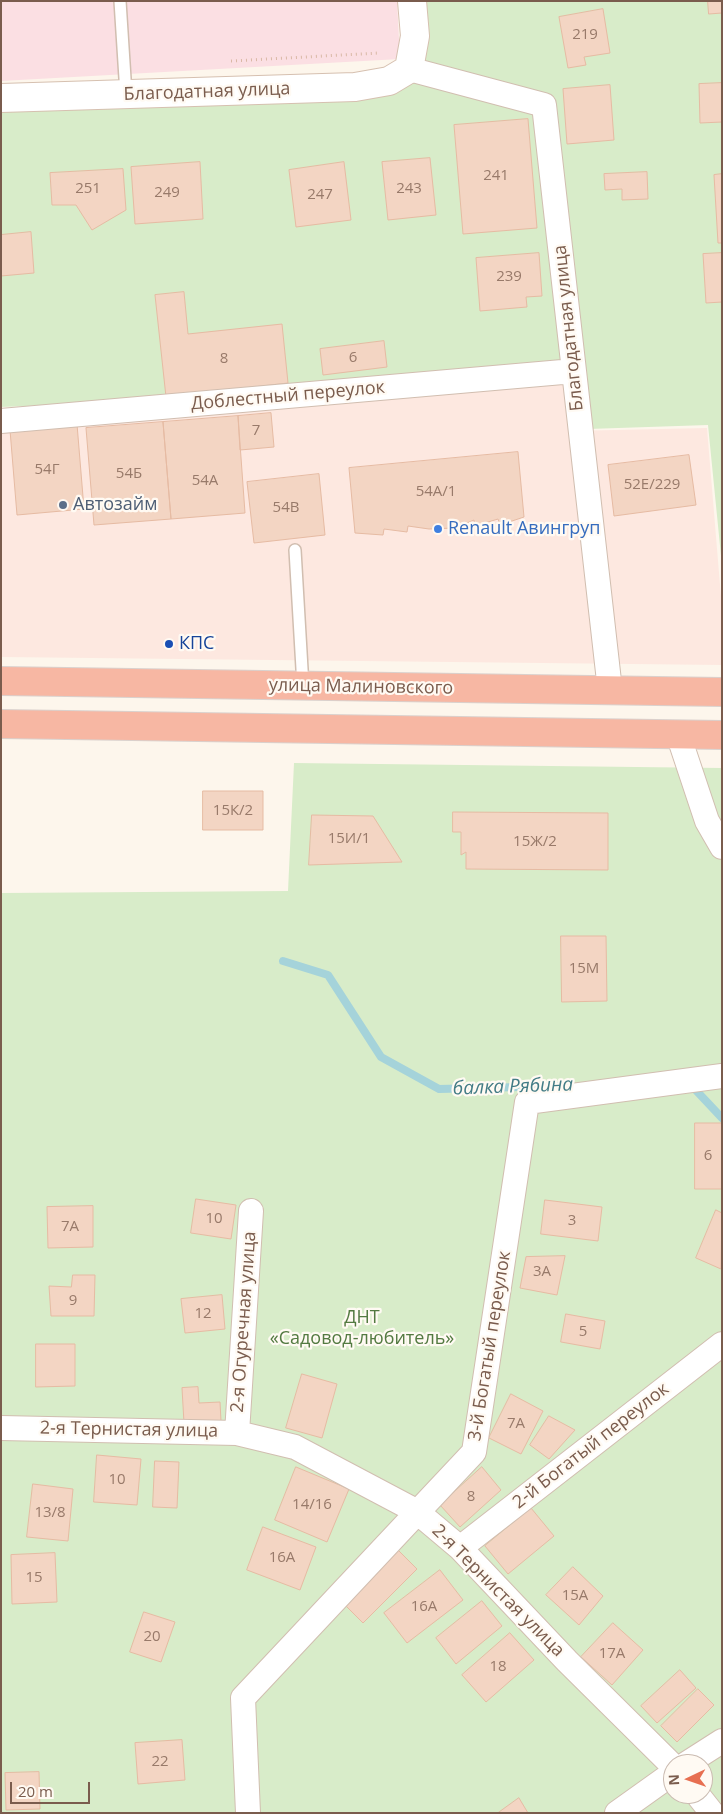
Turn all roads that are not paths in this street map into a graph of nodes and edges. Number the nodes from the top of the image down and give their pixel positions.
1 (120, 1) edge
2 (412, 1) edge
3 (409, 69) junction
4 (126, 94) junction
5 (1, 98) edge
6 (574, 371) junction
7 (1, 421) edge
8 (295, 550) dead end
9 (1, 681) edge
10 (303, 686) junction
11 (610, 690) junction
12 (722, 692) edge
13 (1, 724) edge
14 (678, 734) junction
15 (722, 735) edge
16 (722, 847) edge
17 (722, 1076) edge
18 (251, 1211) dead end
19 (722, 1344) edge
20 (1, 1428) edge
21 (237, 1433) junction
22 (416, 1511) junction
23 (460, 1548) junction
24 (722, 1741) edge
25 (702, 1754) edge
26 (663, 1756) edge
27 (663, 1780) edge
28 (248, 1813) edge
29 (618, 1813) edge

1 - 4 lane
2 - 3 street
3 - 4 street, Благодатная улица
3 - 6 street, Благодатная улица
4 - 5 street, Благодатная улица
6 - 7 street, Доблестный переулок
6 - 11 street, Благодатная улица
8 - 10 lane
9 - 10 highway, улица Малиновского
10 - 11 highway, улица Малиновского
11 - 12 highway, улица Малиновского
13 - 14 highway
14 - 15 highway
14 - 16 street
17 - 22 street, 3-й Богатый переулок
18 - 21 street, 2-я Огуречная улица
19 - 23 street, 2-й Богатый переулок
20 - 21 street, 2-я Тернистая улица
21 - 22 street, 2-я Тернистая улица
22 - 23 street, 2-я Тернистая улица
22 - 28 street, 3-й Богатый переулок
23 - 26 street, 2-я Тернистая улица
24 - 25 street
27 - 29 street

